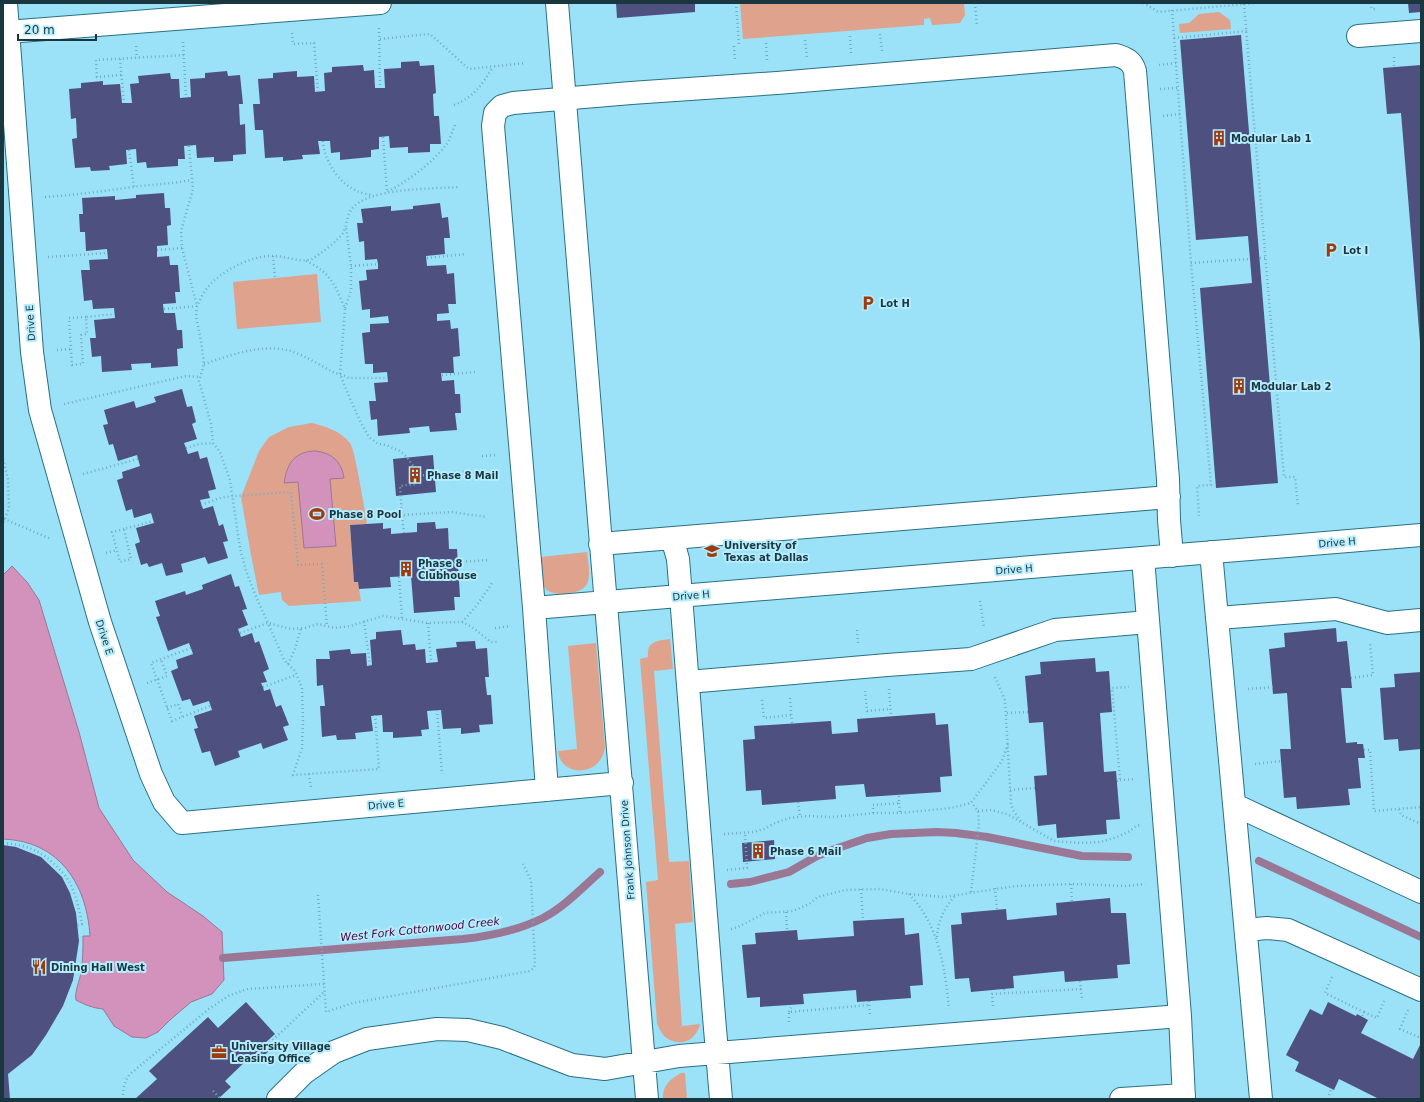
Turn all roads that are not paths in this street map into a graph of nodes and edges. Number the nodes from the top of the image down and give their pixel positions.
1 (6, 3) edge
2 (377, 3) edge
3 (380, 3) edge
4 (557, 3) edge
5 (1421, 31) edge
6 (8, 32) junction
7 (1358, 36) dead end
8 (564, 99) junction
9 (9, 118) edge
10 (1169, 497) junction
11 (1421, 535) edge
12 (672, 538) junction
13 (600, 544) junction
14 (1211, 552) junction
15 (1172, 556) junction
16 (1143, 558) junction
17 (681, 596) junction
18 (606, 602) junction
19 (534, 608) junction
20 (1218, 618) junction
21 (1421, 620) edge
22 (1148, 622) junction
23 (688, 682) junction
24 (622, 783) junction
25 (548, 790) junction
26 (1235, 805) junction
27 (1421, 892) edge
28 (1246, 930) junction
29 (1421, 990) edge
30 (1180, 1016) junction
31 (717, 1052) junction
32 (644, 1062) junction
33 (1184, 1097) edge
34 (278, 1099) edge
35 (647, 1099) edge
36 (721, 1099) edge
37 (1121, 1099) edge
38 (1261, 1099) edge

1 - 6 street, Drive E
2 - 3 street
2 - 6 street
4 - 8 street, Frank Johnson Drive
5 - 7 street
6 - 9 street, Drive E
8 - 10 street
8 - 13 street, Frank Johnson Drive
8 - 19 street
9 - 25 street, Drive E
10 - 12 street
10 - 15 street
11 - 14 street, Drive H
12 - 13 street
12 - 17 street
13 - 18 street, Frank Johnson Drive
14 - 15 street, Drive H
14 - 20 street
15 - 16 street, Drive H
16 - 17 street, Drive H
16 - 22 street
17 - 18 street, Drive H
17 - 23 street
18 - 19 street, Drive H
18 - 24 street, Frank Johnson Drive
19 - 25 street
20 - 21 street
20 - 26 street
22 - 23 street
22 - 30 street
23 - 31 street
24 - 25 street, Drive E
24 - 32 street, Frank Johnson Drive
26 - 27 street
26 - 28 street
28 - 29 street
28 - 38 street
30 - 31 street
30 - 33 street
31 - 32 street
31 - 36 street
32 - 34 street
32 - 35 street, Frank Johnson Drive
33 - 37 street

